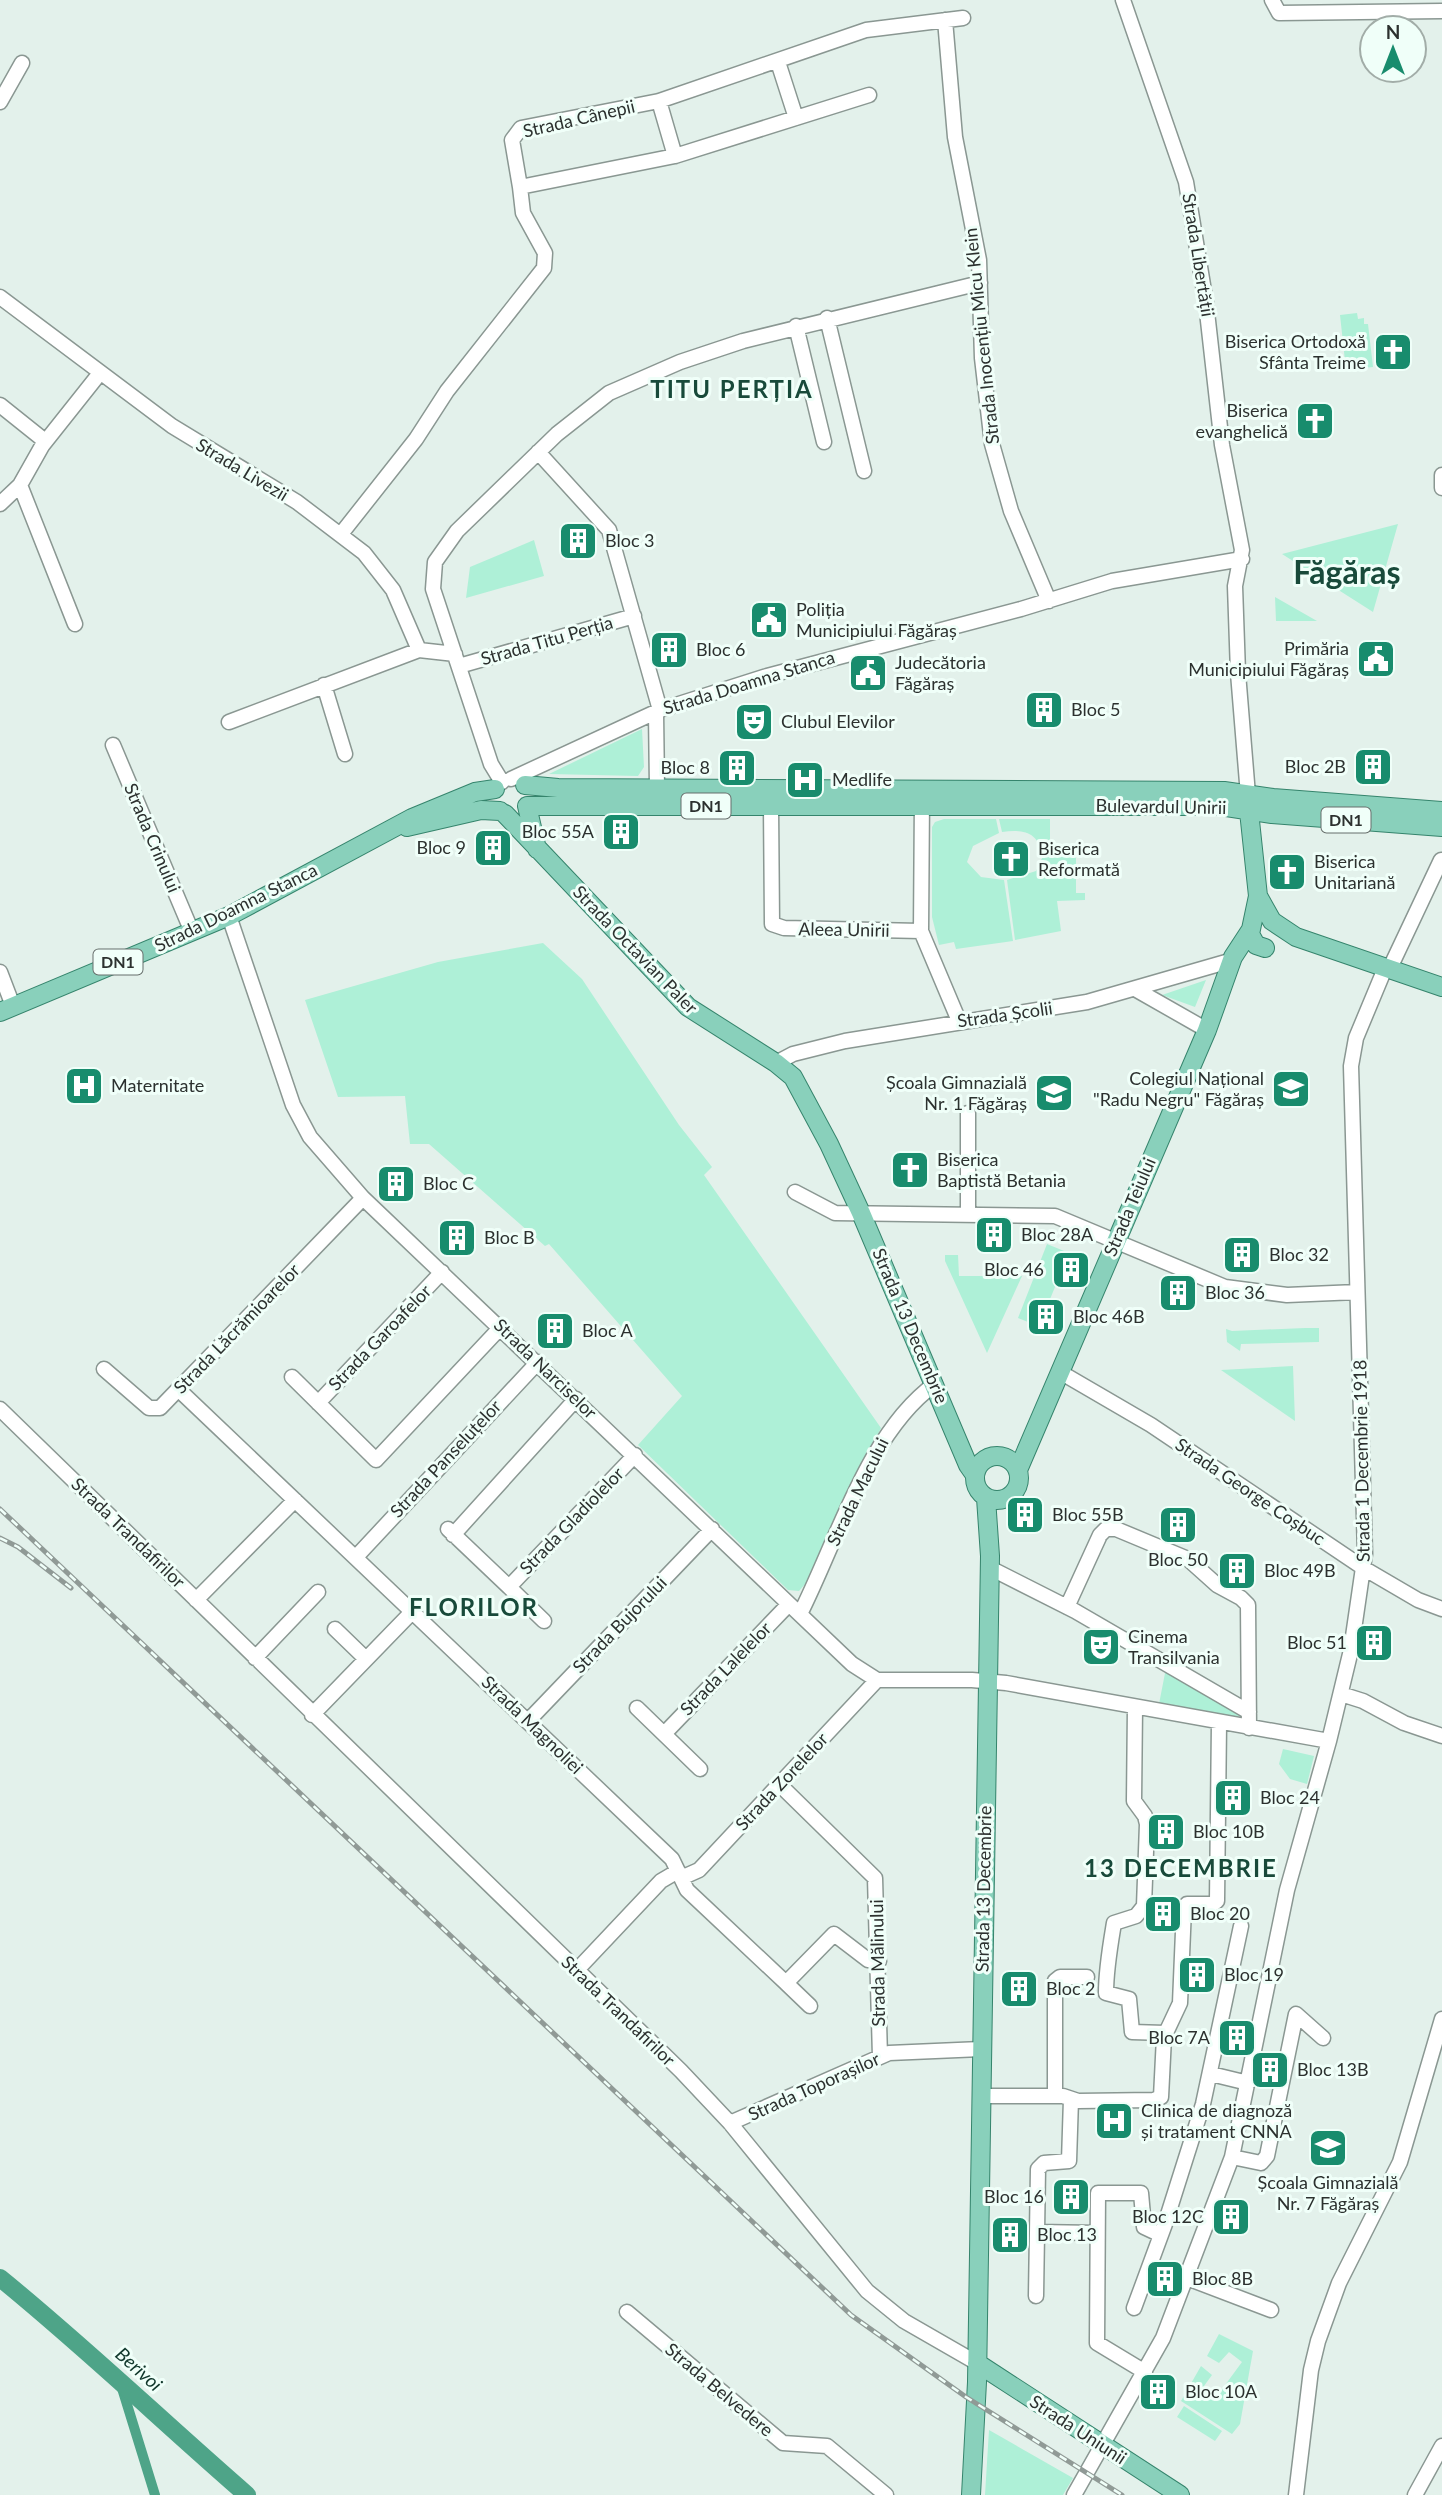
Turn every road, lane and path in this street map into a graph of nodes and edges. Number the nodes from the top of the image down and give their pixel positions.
1 (1123, 0) edge
2 (1272, 0) edge
3 (1442, 11) edge
4 (963, 18) dead end
5 (945, 20) junction
6 (778, 62) junction
7 (22, 63) dead end
8 (869, 95) dead end
9 (659, 101) junction
10 (0, 102) edge
11 (796, 118) junction
12 (675, 156) junction
13 (520, 187) junction
14 (981, 284) junction
15 (0, 297) edge
16 (827, 318) junction
17 (796, 326) junction
18 (100, 373) junction
19 (0, 405) edge
20 (46, 441) junction
21 (824, 442) dead end
22 (538, 452) junction
23 (864, 471) dead end
24 (20, 485) junction
25 (0, 503) edge
26 (341, 534) junction
27 (1242, 559) junction
28 (1049, 601) junction
29 (635, 616) junction
30 (75, 624) dead end
31 (419, 650) junction
32 (457, 660) junction
33 (324, 685) junction
34 (658, 711) junction
35 (229, 722) dead end
36 (113, 745) dead end
37 (345, 754) dead end
38 (508, 784) junction
39 (657, 788) junction
40 (855, 797) junction
41 (922, 798) junction
42 (1249, 802) junction
43 (527, 806) junction
44 (558, 806) junction
45 (771, 806) junction
46 (1442, 811) edge
47 (503, 812) junction
48 (1442, 827) edge
49 (390, 830) junction
50 (537, 849) junction
51 (1441, 860) edge
52 (1258, 896) junction
53 (229, 916) junction
54 (1275, 923) junction
55 (1251, 929) junction
56 (921, 931) junction
57 (192, 932) junction
58 (1312, 945) junction
59 (1268, 947) junction
60 (1388, 967) junction
61 (1231, 968) junction
62 (0, 972) edge
63 (1442, 987) edge
64 (1135, 989) junction
65 (7, 1009) edge
66 (965, 1020) junction
67 (1207, 1030) junction
68 (776, 1063) junction
69 (968, 1113) dead end
70 (795, 1192) dead end
71 (363, 1198) junction
72 (861, 1213) junction
73 (968, 1214) junction
74 (1116, 1241) junction
75 (442, 1272) junction
76 (1357, 1292) junction
77 (500, 1327) junction
78 (538, 1362) junction
79 (104, 1369) dead end
80 (1060, 1371) junction
81 (292, 1377) dead end
82 (935, 1384) junction
83 (178, 1389) junction
84 (576, 1399) junction
85 (318, 1403) junction
86 (0, 1409) edge
87 (635, 1455) junction
88 (1011, 1464) junction
89 (979, 1469) junction
90 (986, 1498) junction
91 (1007, 1498) junction
92 (295, 1500) junction
93 (712, 1529) junction
94 (990, 1529) junction
95 (356, 1557) junction
96 (990, 1568) junction
97 (1365, 1569) junction
98 (509, 1587) junction
99 (318, 1592) dead end
100 (196, 1600) junction
101 (1067, 1608) junction
102 (794, 1609) junction
103 (1442, 1609) edge
104 (412, 1612) junction
105 (544, 1620) dead end
106 (335, 1629) dead end
107 (255, 1658) junction
108 (366, 1659) junction
109 (877, 1680) junction
110 (987, 1681) junction
111 (1341, 1694) junction
112 (1135, 1707) junction
113 (638, 1708) dead end
114 (1249, 1712) junction
115 (312, 1715) junction
116 (528, 1721) junction
117 (1219, 1723) junction
118 (1249, 1728) junction
119 (664, 1734) junction
120 (1442, 1737) edge
121 (1329, 1741) junction
122 (699, 1769) dead end
123 (779, 1785) junction
124 (680, 1875) junction
125 (1241, 1926) dead end
126 (879, 1961) junction
127 (576, 1971) junction
128 (1087, 1977) dead end
129 (786, 1983) junction
130 (810, 2006) dead end
131 (1442, 2019) edge
132 (1165, 2033) junction
133 (1323, 2038) dead end
134 (981, 2049) junction
135 (880, 2057) junction
136 (1211, 2074) junction
137 (1248, 2083) junction
138 (1055, 2095) junction
139 (981, 2096) junction
140 (1071, 2099) junction
141 (730, 2123) junction
142 (1232, 2157) junction
143 (1037, 2232) junction
144 (1097, 2233) junction
145 (1161, 2235) junction
146 (1187, 2278) junction
147 (1036, 2296) dead end
148 (1134, 2308) dead end
149 (1271, 2310) dead end
150 (627, 2312) dead end
151 (977, 2363) junction
152 (1145, 2372) junction
153 (1102, 2446) junction
154 (1442, 2446) edge
155 (886, 2495) edge
156 (971, 2495) edge
157 (1074, 2495) edge
158 (1180, 2495) edge
159 (1296, 2495) edge
160 (1415, 2495) edge

1 - 27 street, Strada Libertății
2 - 3 street
4 - 5 street, Strada Cânepii
5 - 6 street, Strada Cânepii
5 - 14 street, Strada Inocențiu Micu Klein
6 - 9 street, Strada Cânepii
6 - 11 street
7 - 10 street
8 - 11 street
9 - 12 street
9 - 13 street, Strada Cânepii
11 - 12 street
12 - 13 street
13 - 26 street
14 - 16 street, Strada Titu Perția
14 - 28 street, Strada Inocențiu Micu Klein
15 - 18 street, Strada Livezii
16 - 17 street, Strada Titu Perția
16 - 23 street
17 - 21 street
17 - 22 street, Strada Titu Perția
18 - 20 street
18 - 26 street, Strada Livezii
19 - 20 street
20 - 24 street
22 - 29 street, Strada Titu Perția
22 - 32 street, Strada Titu Perția
24 - 25 street
24 - 30 street
26 - 31 street, Strada Livezii
27 - 28 street, Strada Doamna Stanca
27 - 42 street
28 - 34 street, Strada Doamna Stanca
29 - 32 street, Strada Titu Perția
29 - 34 street, Strada Titu Perția
31 - 32 street
31 - 33 street
32 - 38 street, Strada Titu Perția
33 - 35 street
33 - 37 street
34 - 38 street, Strada Doamna Stanca
34 - 39 street, Strada Titu Perția
36 - 57 street, Strada Crinului
38 - 39 main road, Bulevardul Unirii / DN1
38 - 43 main road
38 - 47 main road
38 - 49 main road, Strada Doamna Stanca / DN1
39 - 40 main road, Bulevardul Unirii / DN1
40 - 41 main road, Bulevardul Unirii / DN1
40 - 45 main road, Bulevardul Unirii / DN1
41 - 42 main road, Bulevardul Unirii / DN1
41 - 56 street
42 - 46 main road, Bulevardul Unirii / DN1
42 - 48 main road, Bulevardul Unirii / DN1
42 - 52 main road
43 - 44 main road, Bulevardul Unirii / DN1
43 - 47 main road, DN1
43 - 50 main road
44 - 45 main road, Bulevardul Unirii / DN1
44 - 50 main road
45 - 56 street, Aleea Unirii
47 - 49 main road, Strada Doamna Stanca / DN1
47 - 50 main road, Strada Octavian Paler
49 - 53 main road, Strada Doamna Stanca / DN1
50 - 68 main road, Strada Octavian Paler
51 - 60 street, Strada 1 Decembrie 1918
52 - 54 main road
52 - 55 main road
53 - 57 main road, Strada Doamna Stanca / DN1
53 - 71 street, Strada Narciselor
54 - 55 main road
54 - 58 main road
54 - 59 main road
55 - 59 main road
55 - 61 main road
56 - 66 street
57 - 65 main road, Strada Doamna Stanca / DN1
58 - 59 main road
58 - 60 main road
59 - 61 main road, Strada Școlii
60 - 63 main road
60 - 76 street, Strada 1 Decembrie 1918
61 - 64 street, Strada Școlii
61 - 67 main road, Strada Teiului
62 - 65 street
64 - 66 street, Strada Școlii
64 - 67 street
66 - 68 street, Strada Școlii
67 - 74 main road, Strada Teiului
68 - 72 main road, Strada 13 Decembrie
69 - 73 street
70 - 72 street
71 - 75 street, Strada Narciselor
71 - 83 street, Strada Lăcrămioarelor
72 - 73 street
72 - 82 main road, Strada 13 Decembrie
73 - 74 street
74 - 76 street
74 - 80 main road, Strada Teiului
75 - 77 street, Strada Narciselor
75 - 85 street, Strada Garoafelor
76 - 97 street, Strada 1 Decembrie 1918
77 - 78 street, Strada Narciselor
77 - 85 street, Strada Garoafelor
78 - 84 street, Strada Narciselor
78 - 95 street, Strada Panseluțelor
79 - 83 street, Strada Lăcrămioarelor
80 - 88 main road, Strada Teiului
80 - 97 street, Strada George Coșbuc
81 - 85 street, Strada Garoafelor
82 - 89 main road, Strada 13 Decembrie
82 - 102 street, Strada Macului
83 - 92 street, Strada Magnoliei
84 - 87 street, Strada Narciselor
84 - 98 street, Strada Gladiolelor
86 - 100 street, Strada Trandafirilor
87 - 93 street, Strada Narciselor
87 - 98 street, Strada Gladiolelor
88 - 89 main road
88 - 91 main road
89 - 90 main road
90 - 91 main road
90 - 94 main road, Strada 13 Decembrie
91 - 94 main road, Strada 13 Decembrie
92 - 95 street, Strada Magnoliei
92 - 100 street
93 - 102 street, Strada Narciselor
93 - 116 street, Strada Bujorului
94 - 96 main road, Strada 13 Decembrie
95 - 104 street, Strada Magnoliei
96 - 101 street
96 - 110 main road, Strada 13 Decembrie
97 - 103 street, Strada George Coșbuc
97 - 111 street, Strada 1 Decembrie 1918
98 - 105 street, Strada Gladiolelor
99 - 107 street
100 - 107 street, Strada Trandafirilor
101 - 114 street
101 - 114 street
102 - 109 street, Strada Narciselor
102 - 119 street, Strada Lalelelor
104 - 108 street
104 - 116 street, Strada Magnoliei
106 - 108 street
107 - 115 street, Strada Trandafirilor
108 - 115 street
109 - 110 street
109 - 123 street, Strada Zorelelor
110 - 112 street
110 - 134 main road, Strada 13 Decembrie
111 - 120 street
111 - 121 street, Strada 1 Decembrie 1918
112 - 117 street
112 - 132 street
113 - 119 street
114 - 118 street
115 - 127 street, Strada Trandafirilor
116 - 124 street, Strada Magnoliei
117 - 118 street
117 - 132 street
118 - 121 street
119 - 122 street
121 - 137 street, Strada 1 Decembrie 1918
123 - 124 street, Strada Zorelelor
123 - 126 street, Strada Mălinului
124 - 127 street, Strada Zorelelor
124 - 129 street, Strada Magnoliei
125 - 136 street
126 - 129 street
126 - 135 street, Strada Mălinului
127 - 141 street, Strada Trandafirilor
128 - 138 street
129 - 130 street, Strada Magnoliei
131 - 159 street
132 - 140 street
133 - 142 street
134 - 135 street, Strada Toporașilor
134 - 139 main road, Strada 13 Decembrie
135 - 141 street, Strada Toporașilor
136 - 137 street
136 - 145 street
137 - 142 street, Strada 1 Decembrie 1918
138 - 139 street
138 - 140 street
139 - 151 main road, Strada 13 Decembrie
140 - 143 street
141 - 151 street, Strada Trandafirilor
142 - 146 street, Strada 1 Decembrie 1918
143 - 144 street
143 - 147 street
144 - 145 street
144 - 152 street
145 - 148 street
146 - 149 street
146 - 152 street, Strada 1 Decembrie 1918
150 - 155 street, Strada Belvedere
151 - 153 main road, Strada Uniunii
151 - 156 main road, Strada 13 Decembrie
152 - 153 street, Strada 1 Decembrie 1918
153 - 157 street, Strada 1 Decembrie 1918
153 - 158 main road, Strada Uniunii
154 - 160 street

